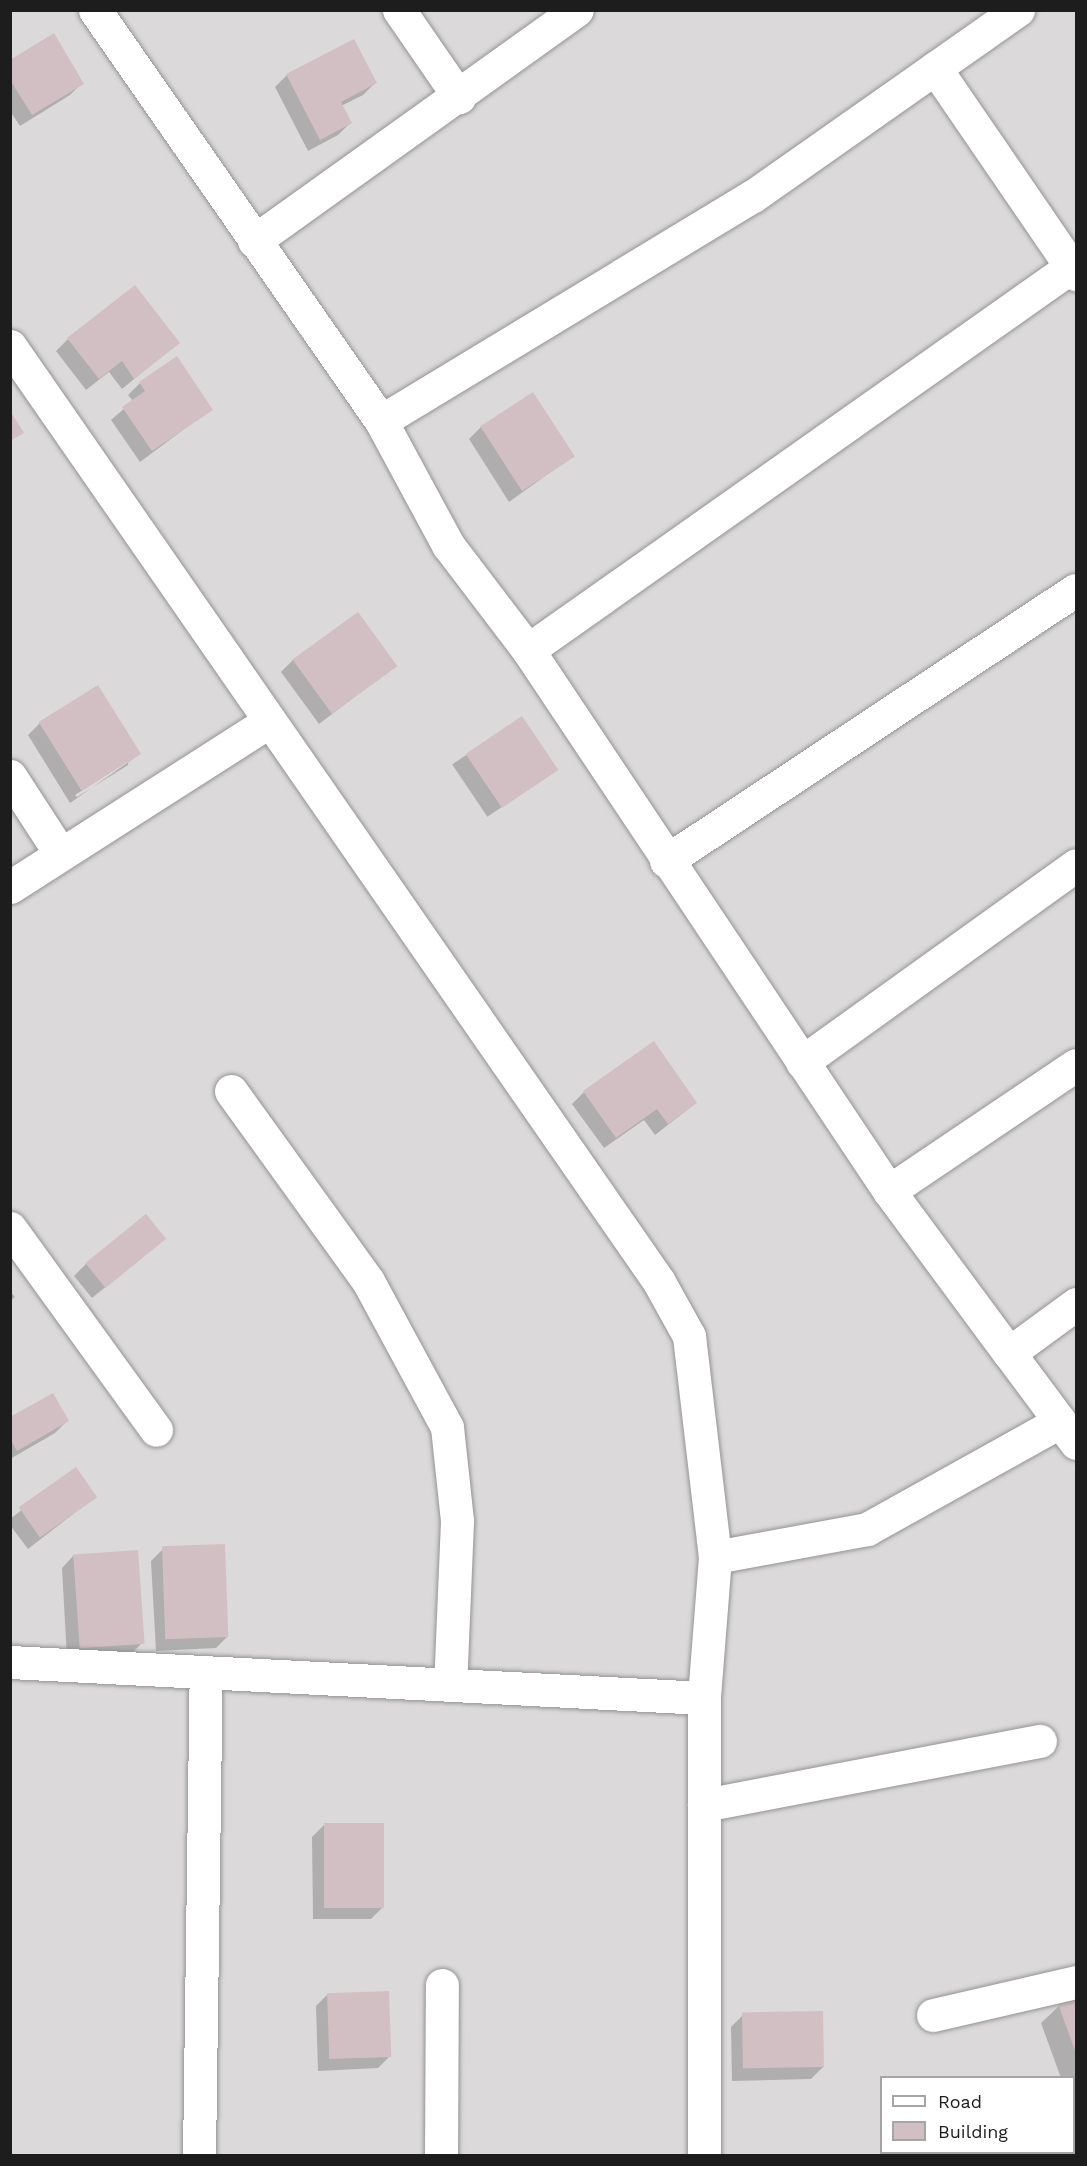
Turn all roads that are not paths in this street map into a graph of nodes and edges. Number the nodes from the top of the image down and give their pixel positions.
1 (95, 10) edge
2 (399, 10) edge
3 (577, 10) edge
4 (1018, 10) edge
5 (936, 68) junction
6 (459, 97) junction
7 (254, 242) junction
8 (1074, 270) edge
9 (10, 346) edge
10 (381, 421) junction
11 (1077, 590) edge
12 (528, 650) junction
13 (270, 721) junction
14 (10, 776) edge
15 (60, 853) junction
16 (666, 861) junction
17 (1077, 865) edge
18 (10, 887) edge
19 (802, 1062) junction
20 (1077, 1065) edge
21 (231, 1091) dead end
22 (890, 1191) junction
23 (10, 1228) edge
24 (1077, 1304) edge
25 (1009, 1353) junction
26 (156, 1430) dead end
27 (1068, 1433) edge
28 (715, 1557) junction
29 (10, 1662) edge
30 (206, 1672) junction
31 (450, 1684) junction
32 (704, 1698) junction
33 (1040, 1741) dead end
34 (704, 1804) junction
35 (1077, 1982) edge
36 (442, 1985) dead end
37 (933, 2015) dead end
38 (199, 2156) edge
39 (441, 2156) edge
40 (704, 2156) edge

1 - 7 street
2 - 6 street
3 - 6 street
4 - 5 street
5 - 8 street
5 - 10 street
6 - 7 street
7 - 10 street
8 - 12 street
9 - 13 street
10 - 12 street
11 - 16 street
12 - 16 street
13 - 15 street
13 - 28 street
14 - 15 street
15 - 18 street
16 - 19 street
17 - 19 street
19 - 22 street
20 - 22 street
21 - 31 street
22 - 25 street
23 - 26 street
24 - 25 street
25 - 27 street
27 - 28 street
28 - 32 street
29 - 30 street
30 - 31 street
30 - 38 street
31 - 32 street
32 - 34 street
33 - 34 street
34 - 40 street
35 - 37 street
36 - 39 street

